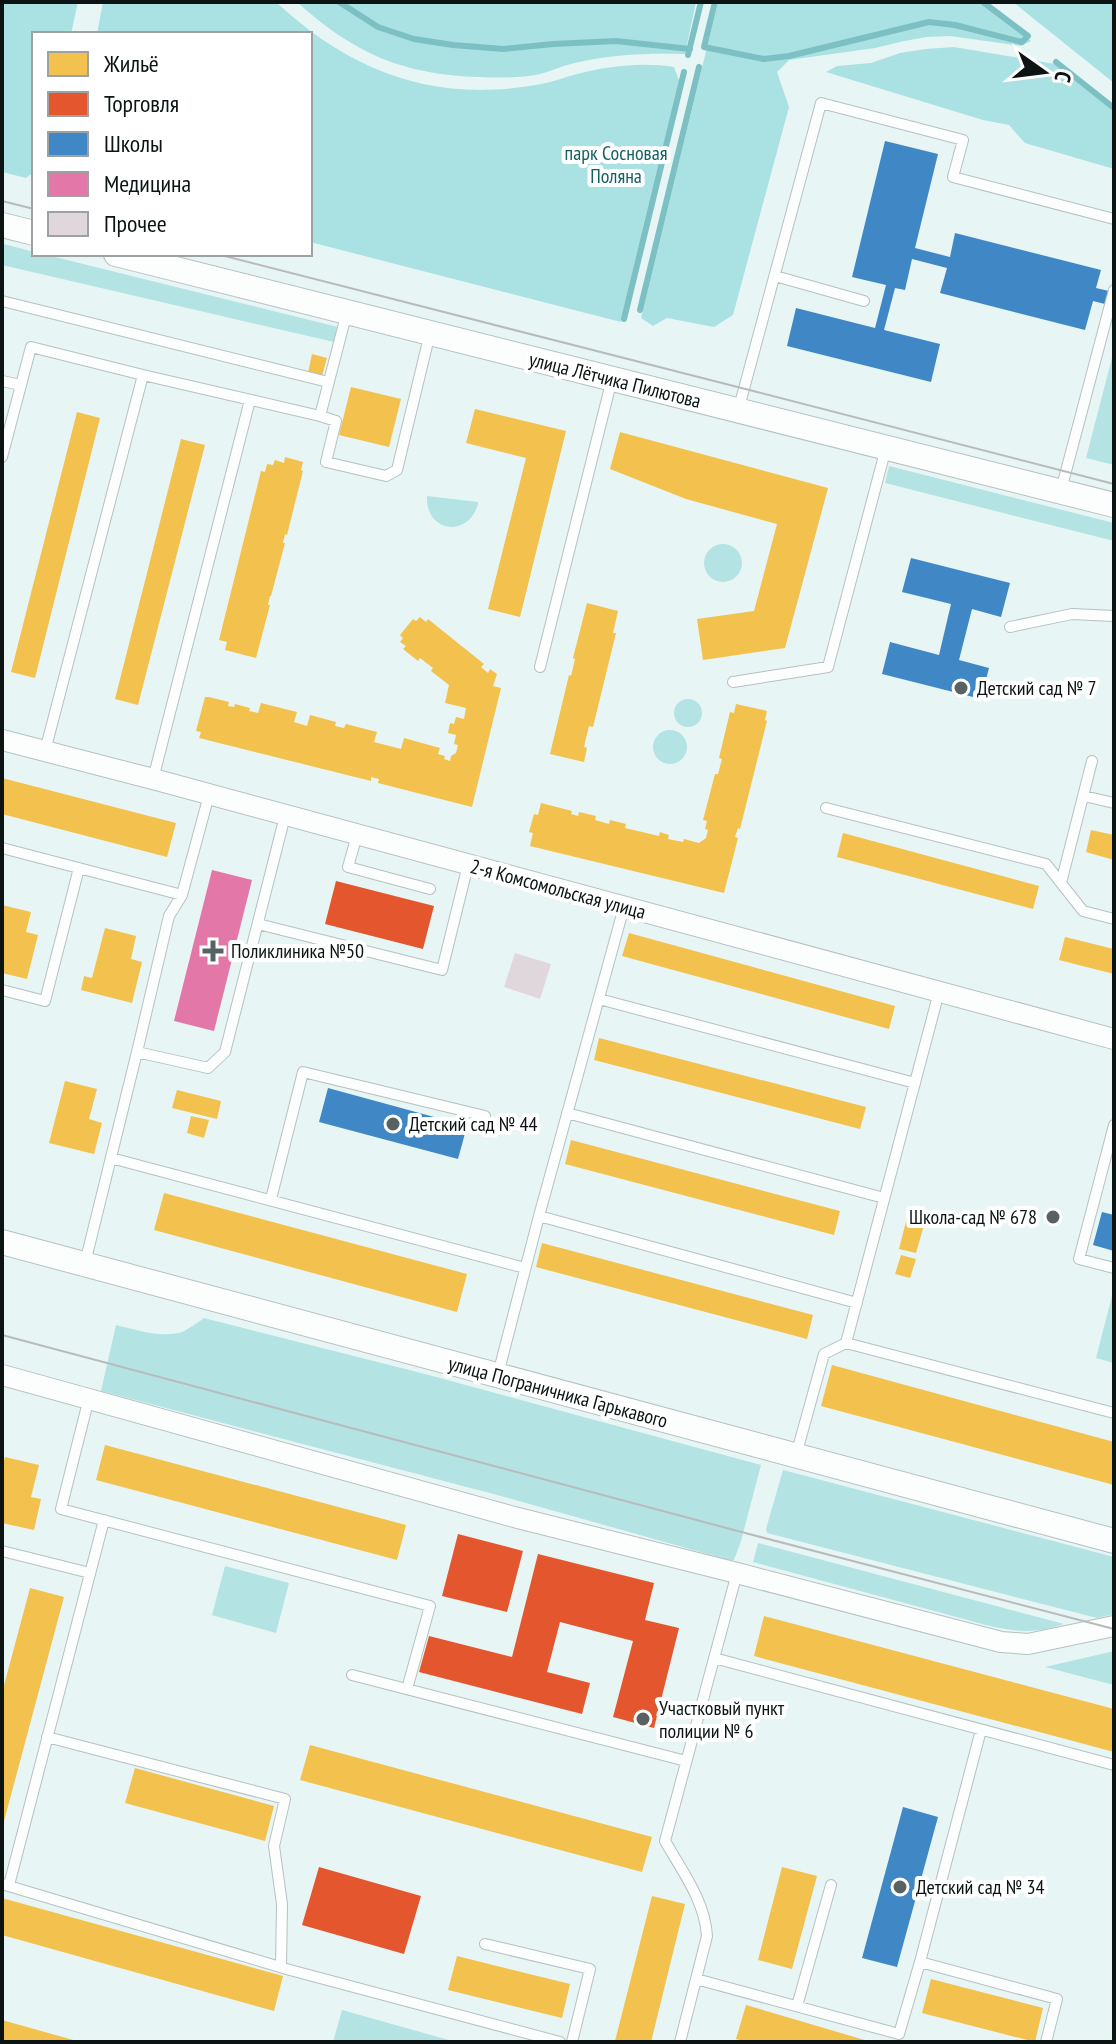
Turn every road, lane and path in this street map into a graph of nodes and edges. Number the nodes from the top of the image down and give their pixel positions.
1 (1114, 219) edge
2 (2, 226) edge
3 (32, 233) edge
4 (124, 256) edge
5 (775, 276) junction
6 (1114, 290) edge
7 (2, 301) edge
8 (864, 301) dead end
9 (347, 312) junction
10 (430, 333) junction
11 (143, 375) junction
12 (612, 379) junction
13 (2, 381) edge
14 (328, 382) junction
15 (21, 385) junction
16 (250, 400) junction
17 (738, 411) junction
18 (320, 416) junction
19 (886, 448) junction
20 (2, 457) edge
21 (1060, 492) junction
22 (1114, 505) edge
23 (1114, 616) edge
24 (1010, 627) dead end
25 (540, 667) dead end
26 (733, 682) dead end
27 (2, 740) edge
28 (45, 751) junction
29 (1092, 761) dead end
30 (153, 779) junction
31 (209, 795) junction
32 (1084, 796) junction
33 (1114, 803) edge
34 (826, 808) dead end
35 (285, 816) junction
36 (357, 835) junction
37 (2, 848) edge
38 (468, 865) junction
39 (79, 868) junction
40 (1061, 883) junction
41 (430, 889) dead end
42 (182, 895) junction
43 (624, 907) junction
44 (1114, 919) edge
45 (258, 924) junction
46 (939, 992) junction
47 (3, 993) edge
48 (599, 999) junction
49 (1114, 1039) edge
50 (137, 1052) junction
51 (915, 1083) junction
52 (567, 1113) junction
53 (485, 1116) dead end
54 (1114, 1125) edge
55 (111, 1158) junction
56 (884, 1198) junction
57 (271, 1199) junction
58 (539, 1216) junction
59 (2, 1242) edge
60 (85, 1265) junction
61 (525, 1268) junction
62 (1114, 1268) edge
63 (857, 1303) junction
64 (846, 1343) junction
65 (498, 1375) junction
66 (5, 1379) edge
67 (89, 1398) junction
68 (1114, 1413) edge
69 (796, 1456) junction
70 (104, 1520) junction
71 (1114, 1541) edge
72 (2, 1551) edge
73 (90, 1573) junction
74 (737, 1573) junction
75 (1114, 1626) edge
76 (714, 1658) junction
77 (352, 1675) dead end
78 (407, 1689) junction
79 (981, 1730) junction
80 (47, 1737) junction
81 (686, 1761) junction
82 (1114, 1765) edge
83 (6, 1884) edge
84 (831, 1885) dead end
85 (485, 1944) dead end
86 (920, 1962) junction
87 (281, 1967) junction
88 (696, 1979) junction
89 (797, 2006) junction
90 (560, 2042) edge
91 (572, 2042) edge
92 (680, 2042) edge
93 (1046, 2042) edge

1 - 5 lane
2 - 3 street
4 - 9 street, улица Лётчика Пилютова
5 - 8 lane
5 - 17 lane
6 - 21 lane
7 - 14 lane
9 - 10 street, улица Лётчика Пилютова
9 - 14 lane
10 - 12 street, улица Лётчика Пилютова
10 - 18 lane
11 - 15 lane
11 - 16 lane
11 - 28 lane
12 - 17 street, улица Лётчика Пилютова
12 - 25 lane
13 - 15 lane
14 - 18 lane
15 - 20 lane
16 - 18 lane
16 - 30 lane
17 - 19 street, улица Лётчика Пилютова
19 - 21 street, улица Лётчика Пилютова
19 - 26 lane
21 - 22 street, улица Лётчика Пилютова
23 - 24 lane
27 - 28 street, 2-я Комсомольская улица
28 - 30 street, 2-я Комсомольская улица
29 - 32 lane
30 - 31 street, 2-я Комсомольская улица
31 - 35 street, 2-я Комсомольская улица
31 - 42 lane
32 - 33 lane
32 - 40 lane
34 - 40 lane
35 - 36 street, 2-я Комсомольская улица
35 - 45 lane
36 - 38 street, 2-я Комсомольская улица
36 - 41 lane
37 - 39 lane
38 - 43 street, 2-я Комсомольская улица
38 - 45 lane
39 - 42 lane
39 - 47 lane
40 - 44 lane
42 - 50 lane
43 - 46 street, 2-я Комсомольская улица
43 - 48 lane
45 - 50 lane
46 - 49 street, 2-я Комсомольская улица
46 - 51 lane
48 - 51 lane
48 - 52 lane
50 - 55 lane
51 - 56 lane
52 - 56 lane
52 - 58 lane
53 - 57 lane
54 - 62 lane
55 - 57 lane
55 - 60 lane
56 - 63 lane
57 - 61 lane
58 - 61 lane
58 - 63 lane
59 - 60 street, улица Пограничника Гарькавого
60 - 65 street, улица Пограничника Гарькавого
61 - 65 lane
63 - 64 lane
64 - 68 lane
64 - 69 lane
65 - 69 street, улица Пограничника Гарькавого
66 - 67 street
67 - 70 lane
67 - 74 street
69 - 71 street, улица Пограничника Гарькавого
70 - 73 lane
70 - 78 lane
72 - 73 lane
73 - 80 lane
74 - 75 street
74 - 76 lane
76 - 79 lane
76 - 81 lane
77 - 78 lane
78 - 81 lane
79 - 82 lane
79 - 86 lane
80 - 83 lane
80 - 87 lane
81 - 88 lane
83 - 87 lane
84 - 89 lane
85 - 91 lane
86 - 89 lane
86 - 93 lane
87 - 90 lane
88 - 89 lane
88 - 92 lane

